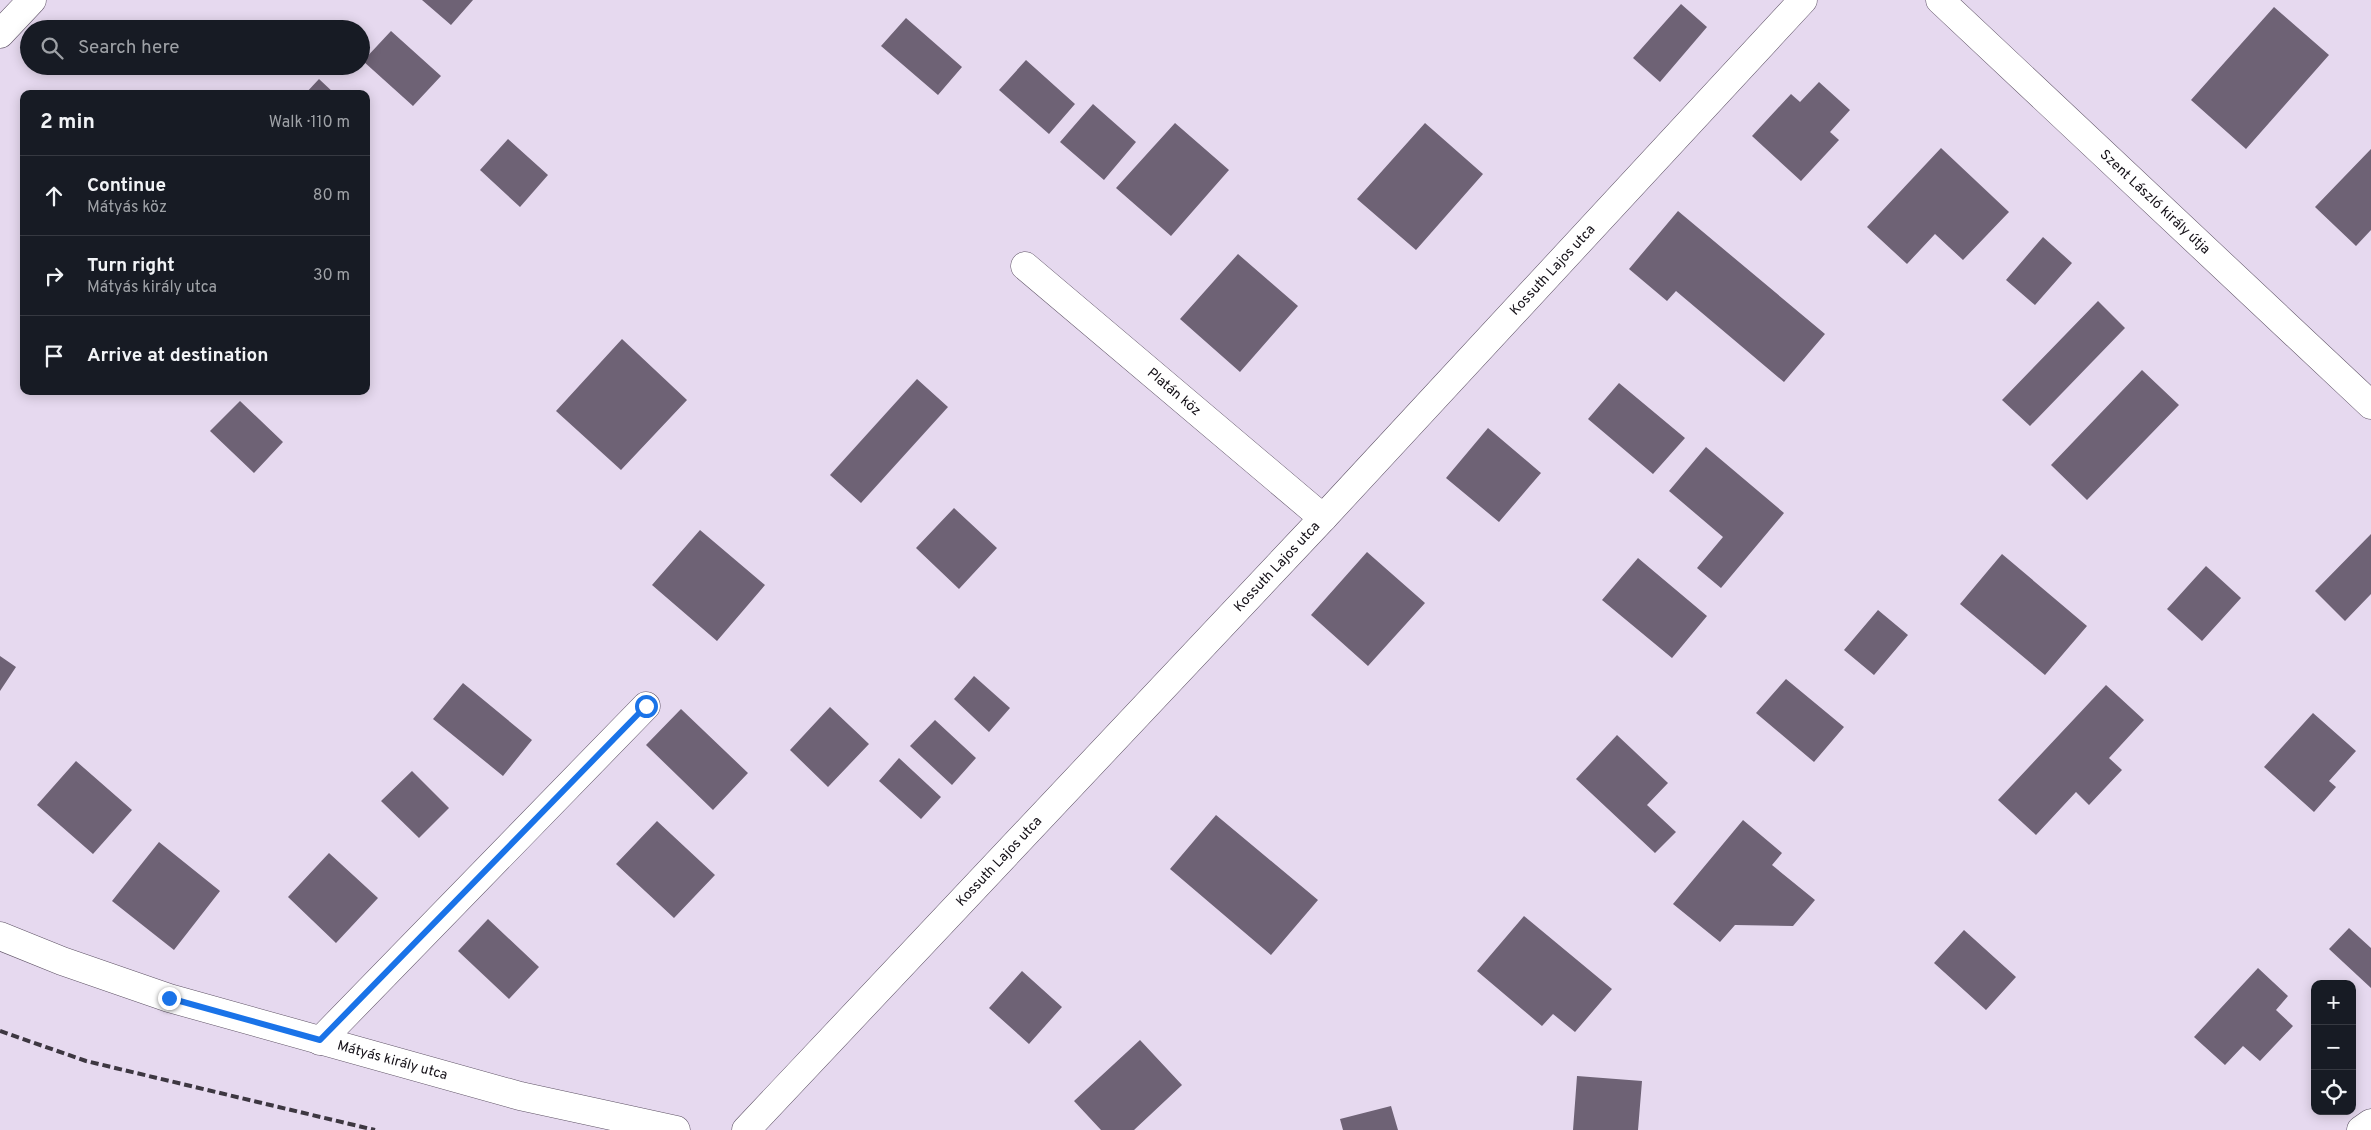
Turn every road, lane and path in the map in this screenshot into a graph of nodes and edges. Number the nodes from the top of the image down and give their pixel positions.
1 (32, 0) edge
2 (1803, 0) edge
3 (1940, 0) edge
4 (0, 34) edge
5 (1025, 266) dead end
6 (2371, 405) edge
7 (1323, 518) junction
8 (646, 706) dead end
9 (0, 936) edge
10 (320, 1040) junction
11 (2371, 1123) edge
12 (676, 1130) edge
13 (746, 1130) edge
14 (2361, 1130) edge

1 - 4 street
2 - 7 street, Kossuth Lajos utca
3 - 6 street, Szent László király útja
5 - 7 street, Platán köz
7 - 13 street, Kossuth Lajos utca
8 - 10 street
9 - 10 street, Mátyás király utca
10 - 12 street, Mátyás király utca
11 - 14 street

